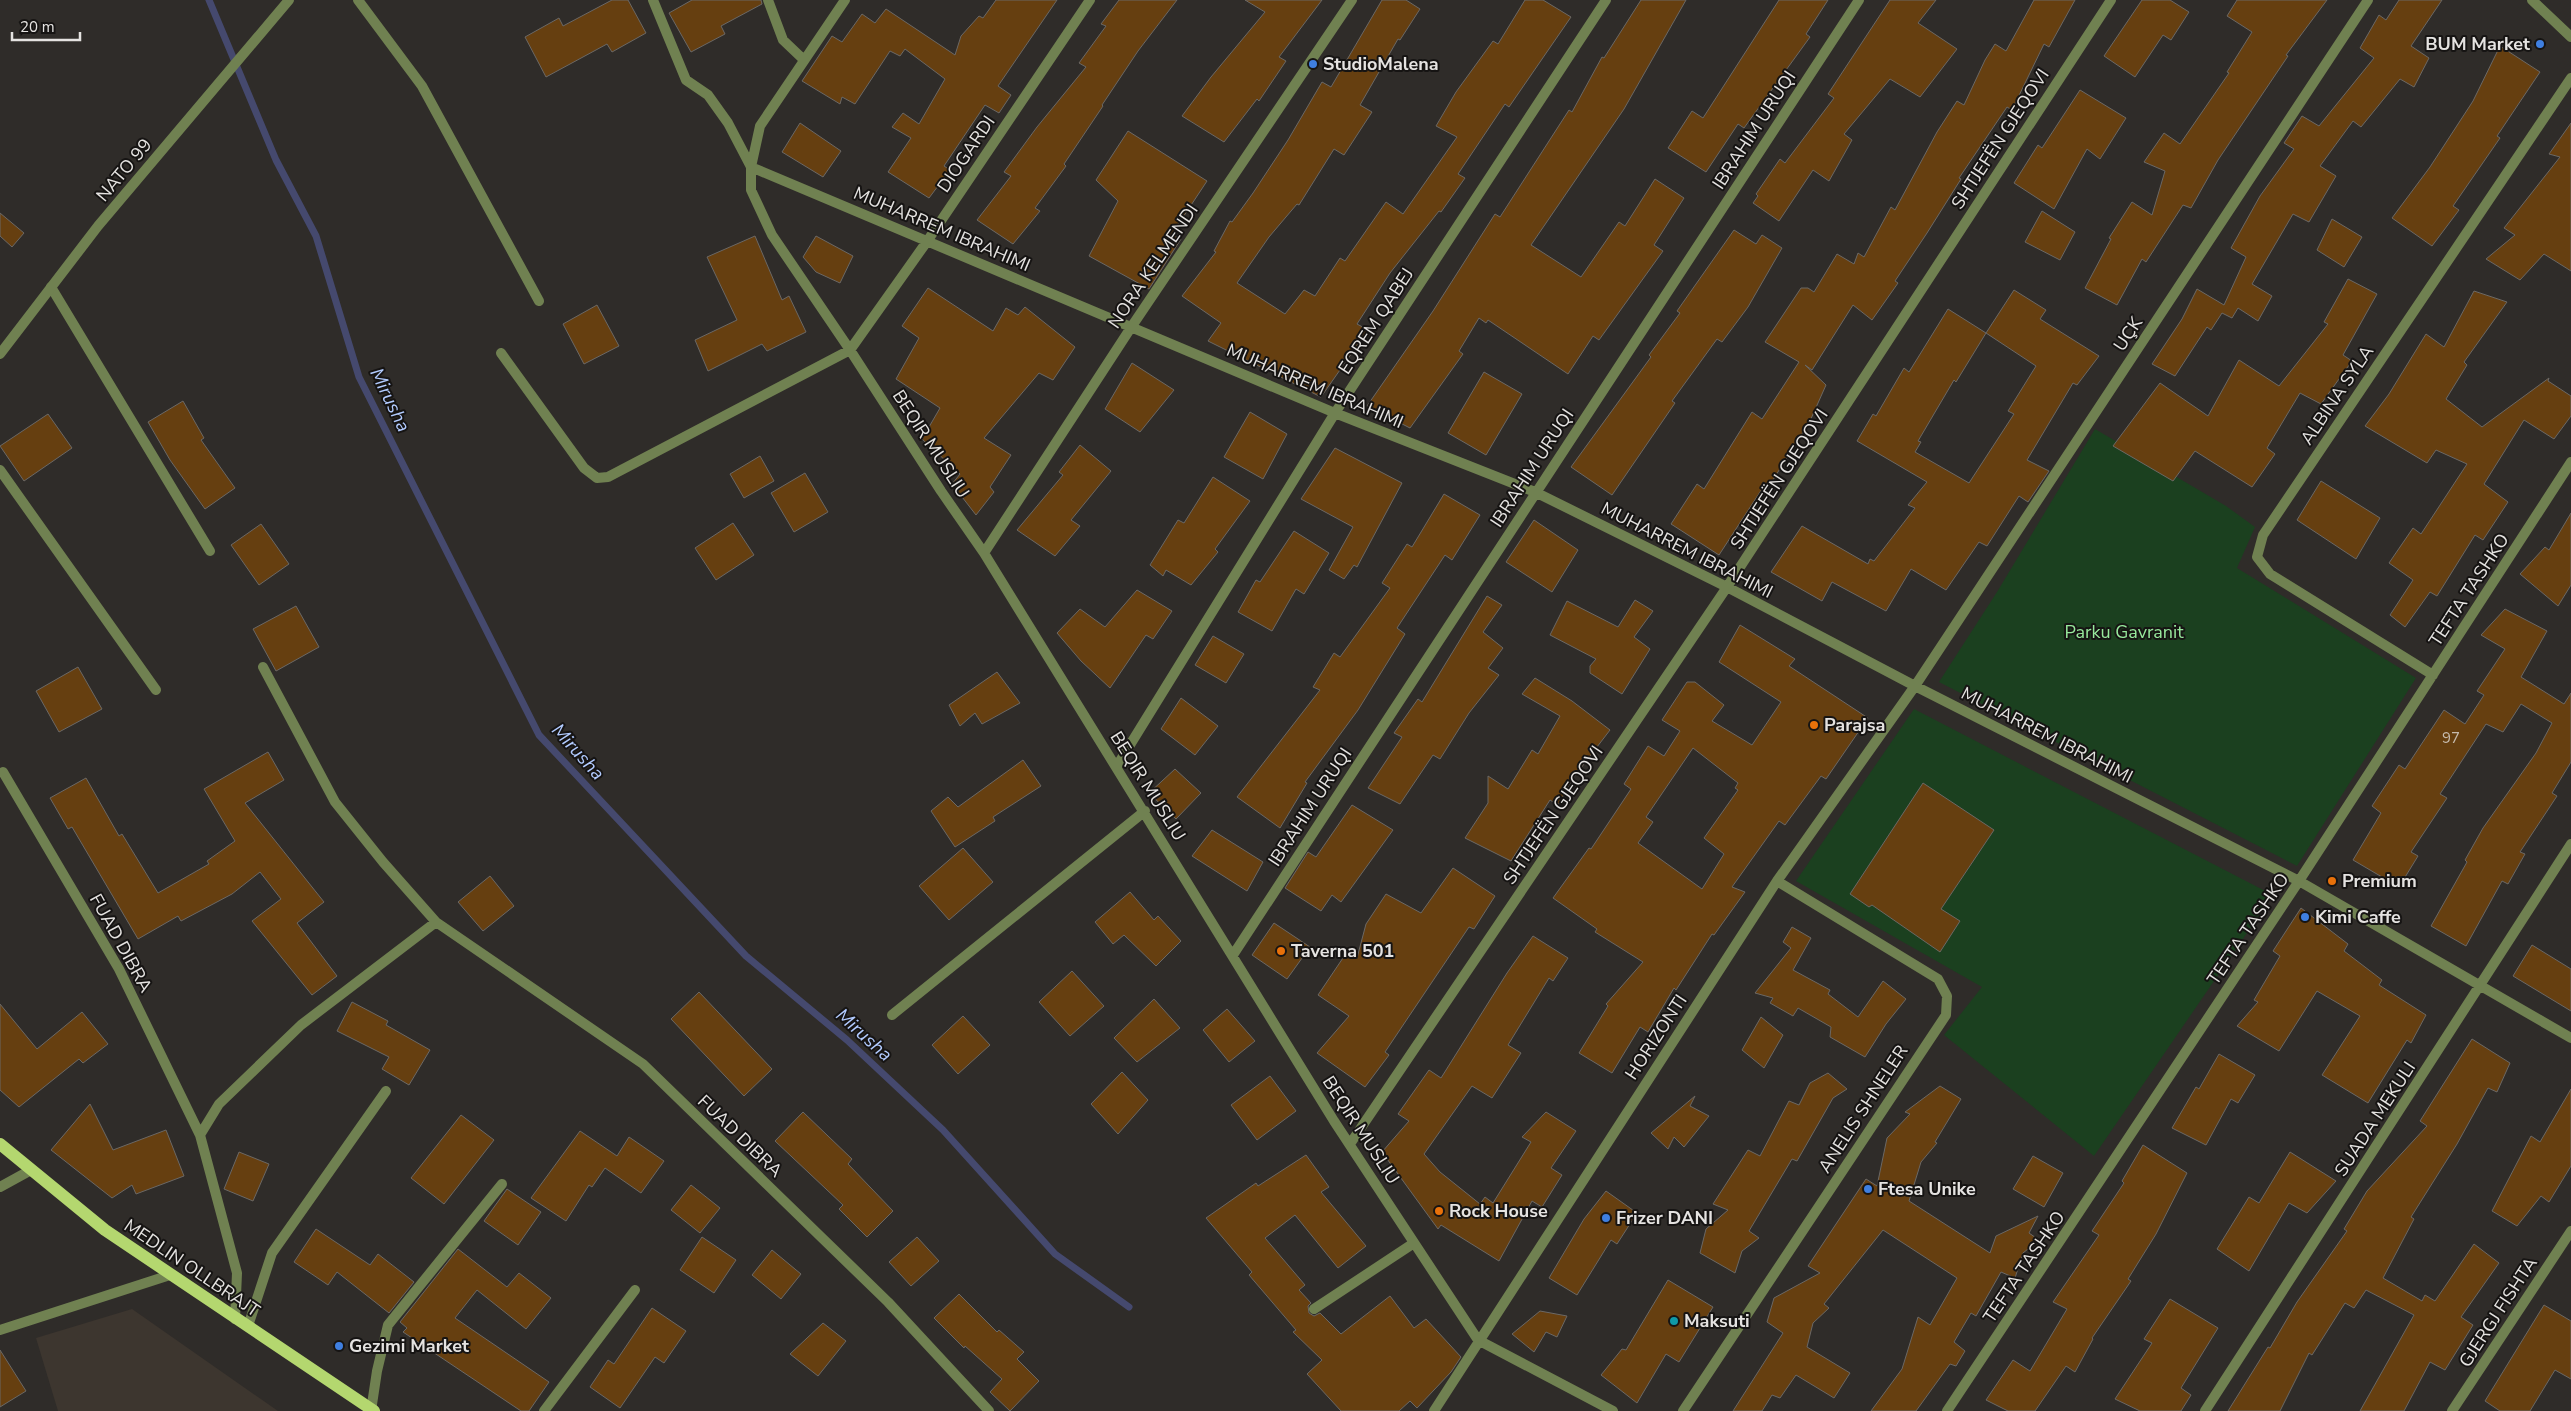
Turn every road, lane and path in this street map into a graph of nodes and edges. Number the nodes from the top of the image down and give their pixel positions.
1 (289, 0) edge
2 (358, 0) edge
3 (653, 0) edge
4 (768, 0) edge
5 (845, 0) edge
6 (1090, 0) edge
7 (1352, 0) edge
8 (1606, 0) edge
9 (1859, 0) edge
10 (2110, 0) edge
11 (2368, 0) edge
12 (2532, 0) edge
13 (2571, 37) edge
14 (804, 60) junction
15 (2571, 78) edge
16 (751, 167) junction
17 (928, 240) junction
18 (51, 288) junction
19 (539, 301) dead end
20 (1132, 326) junction
21 (850, 350) junction
22 (501, 353) dead end
23 (0, 354) edge
24 (1335, 413) junction
25 (2571, 462) edge
26 (0, 470) edge
27 (1535, 492) junction
28 (210, 551) dead end
29 (984, 554) junction
30 (1727, 587) junction
31 (263, 667) dead end
32 (2433, 675) junction
33 (1915, 686) junction
34 (156, 690) dead end
35 (1117, 766) junction
36 (2, 772) dead end
37 (1145, 811) junction
38 (2571, 844) edge
39 (1777, 881) junction
40 (2299, 881) junction
41 (436, 922) junction
42 (1233, 955) junction
43 (2481, 986) junction
44 (892, 1015) dead end
45 (2571, 1038) edge
46 (386, 1092) dead end
47 (200, 1135) junction
48 (0, 1144) edge
49 (1350, 1144) junction
50 (31, 1170) junction
51 (502, 1184) dead end
52 (0, 1187) edge
53 (2571, 1231) edge
54 (1414, 1243) junction
55 (170, 1275) junction
56 (635, 1290) dead end
57 (1314, 1309) dead end
58 (235, 1319) junction
59 (248, 1326) junction
60 (0, 1330) edge
61 (1478, 1340) junction
62 (373, 1411) edge
63 (544, 1411) edge
64 (989, 1411) edge
65 (1434, 1411) edge
66 (1613, 1411) edge
67 (1683, 1411) edge
68 (1947, 1411) edge
69 (2204, 1411) edge
70 (2452, 1411) edge

1 - 18 street, NATO 99
2 - 19 street
3 - 16 street
4 - 14 street
5 - 14 street
6 - 17 street, DIOGARDI
7 - 20 street, NORA KELMENDI
8 - 24 street, EQREM QABEJ
9 - 27 street, IBRAHIM URUQI
10 - 30 street, SHTJEFËN GJEQOVI
11 - 33 street, UÇK
12 - 13 street
14 - 16 street
15 - 32 street, ALBINA SYLA
16 - 17 street, MUHARREM IBRAHIMI
16 - 21 street, BEQIR MUSLIU
17 - 20 street, MUHARREM IBRAHIMI
17 - 21 street, DIOGARDI
18 - 23 street, NATO 99
18 - 28 street
20 - 24 street, MUHARREM IBRAHIMI
20 - 29 street, NORA KELMENDI
21 - 22 street
21 - 29 street, BEQIR MUSLIU
24 - 27 street, MUHARREM IBRAHIMI
24 - 35 street, EQREM QABEJ
25 - 32 street, TEFTA TASHKO
26 - 34 street
27 - 30 street, MUHARREM IBRAHIMI
27 - 42 street, IBRAHIM URUQI
29 - 35 street, BEQIR MUSLIU
30 - 33 street, MUHARREM IBRAHIMI
30 - 49 street, SHTJEFËN GJEQOVI
31 - 41 street, FUAD DIBRA
32 - 40 street, TEFTA TASHKO
33 - 39 street, HORIZONTI
33 - 40 street, MUHARREM IBRAHIMI
35 - 37 street, BEQIR MUSLIU
36 - 47 street, FUAD DIBRA
37 - 42 street, BEQIR MUSLIU
37 - 44 street
38 - 43 street, SUADA MEKULI
39 - 61 street, HORIZONTI
39 - 67 street, ANELIS SHNELER
40 - 43 street, MUHARREM IBRAHIMI
40 - 68 street, TEFTA TASHKO
41 - 47 street
41 - 64 street, FUAD DIBRA
42 - 49 street, BEQIR MUSLIU
43 - 45 street, MUHARREM IBRAHIMI
43 - 69 street, SUADA MEKULI
46 - 59 street
47 - 58 street, FUAD DIBRA
48 - 50 main road, MEDLIN OLLBRAJT
49 - 54 street, BEQIR MUSLIU
50 - 52 street
50 - 55 main road, MEDLIN OLLBRAJT
51 - 62 street, MEDLIN OLLBRAJT
53 - 70 street, GJERGJ FISHTA
54 - 57 street
54 - 61 street, BEQIR MUSLIU
55 - 58 main road, MEDLIN OLLBRAJT
55 - 60 street
56 - 63 street
58 - 59 main road, MEDLIN OLLBRAJT
59 - 62 main road, MEDLIN OLLBRAJT
61 - 65 street, HORIZONTI
61 - 66 street, BEQIR MUSLIU

